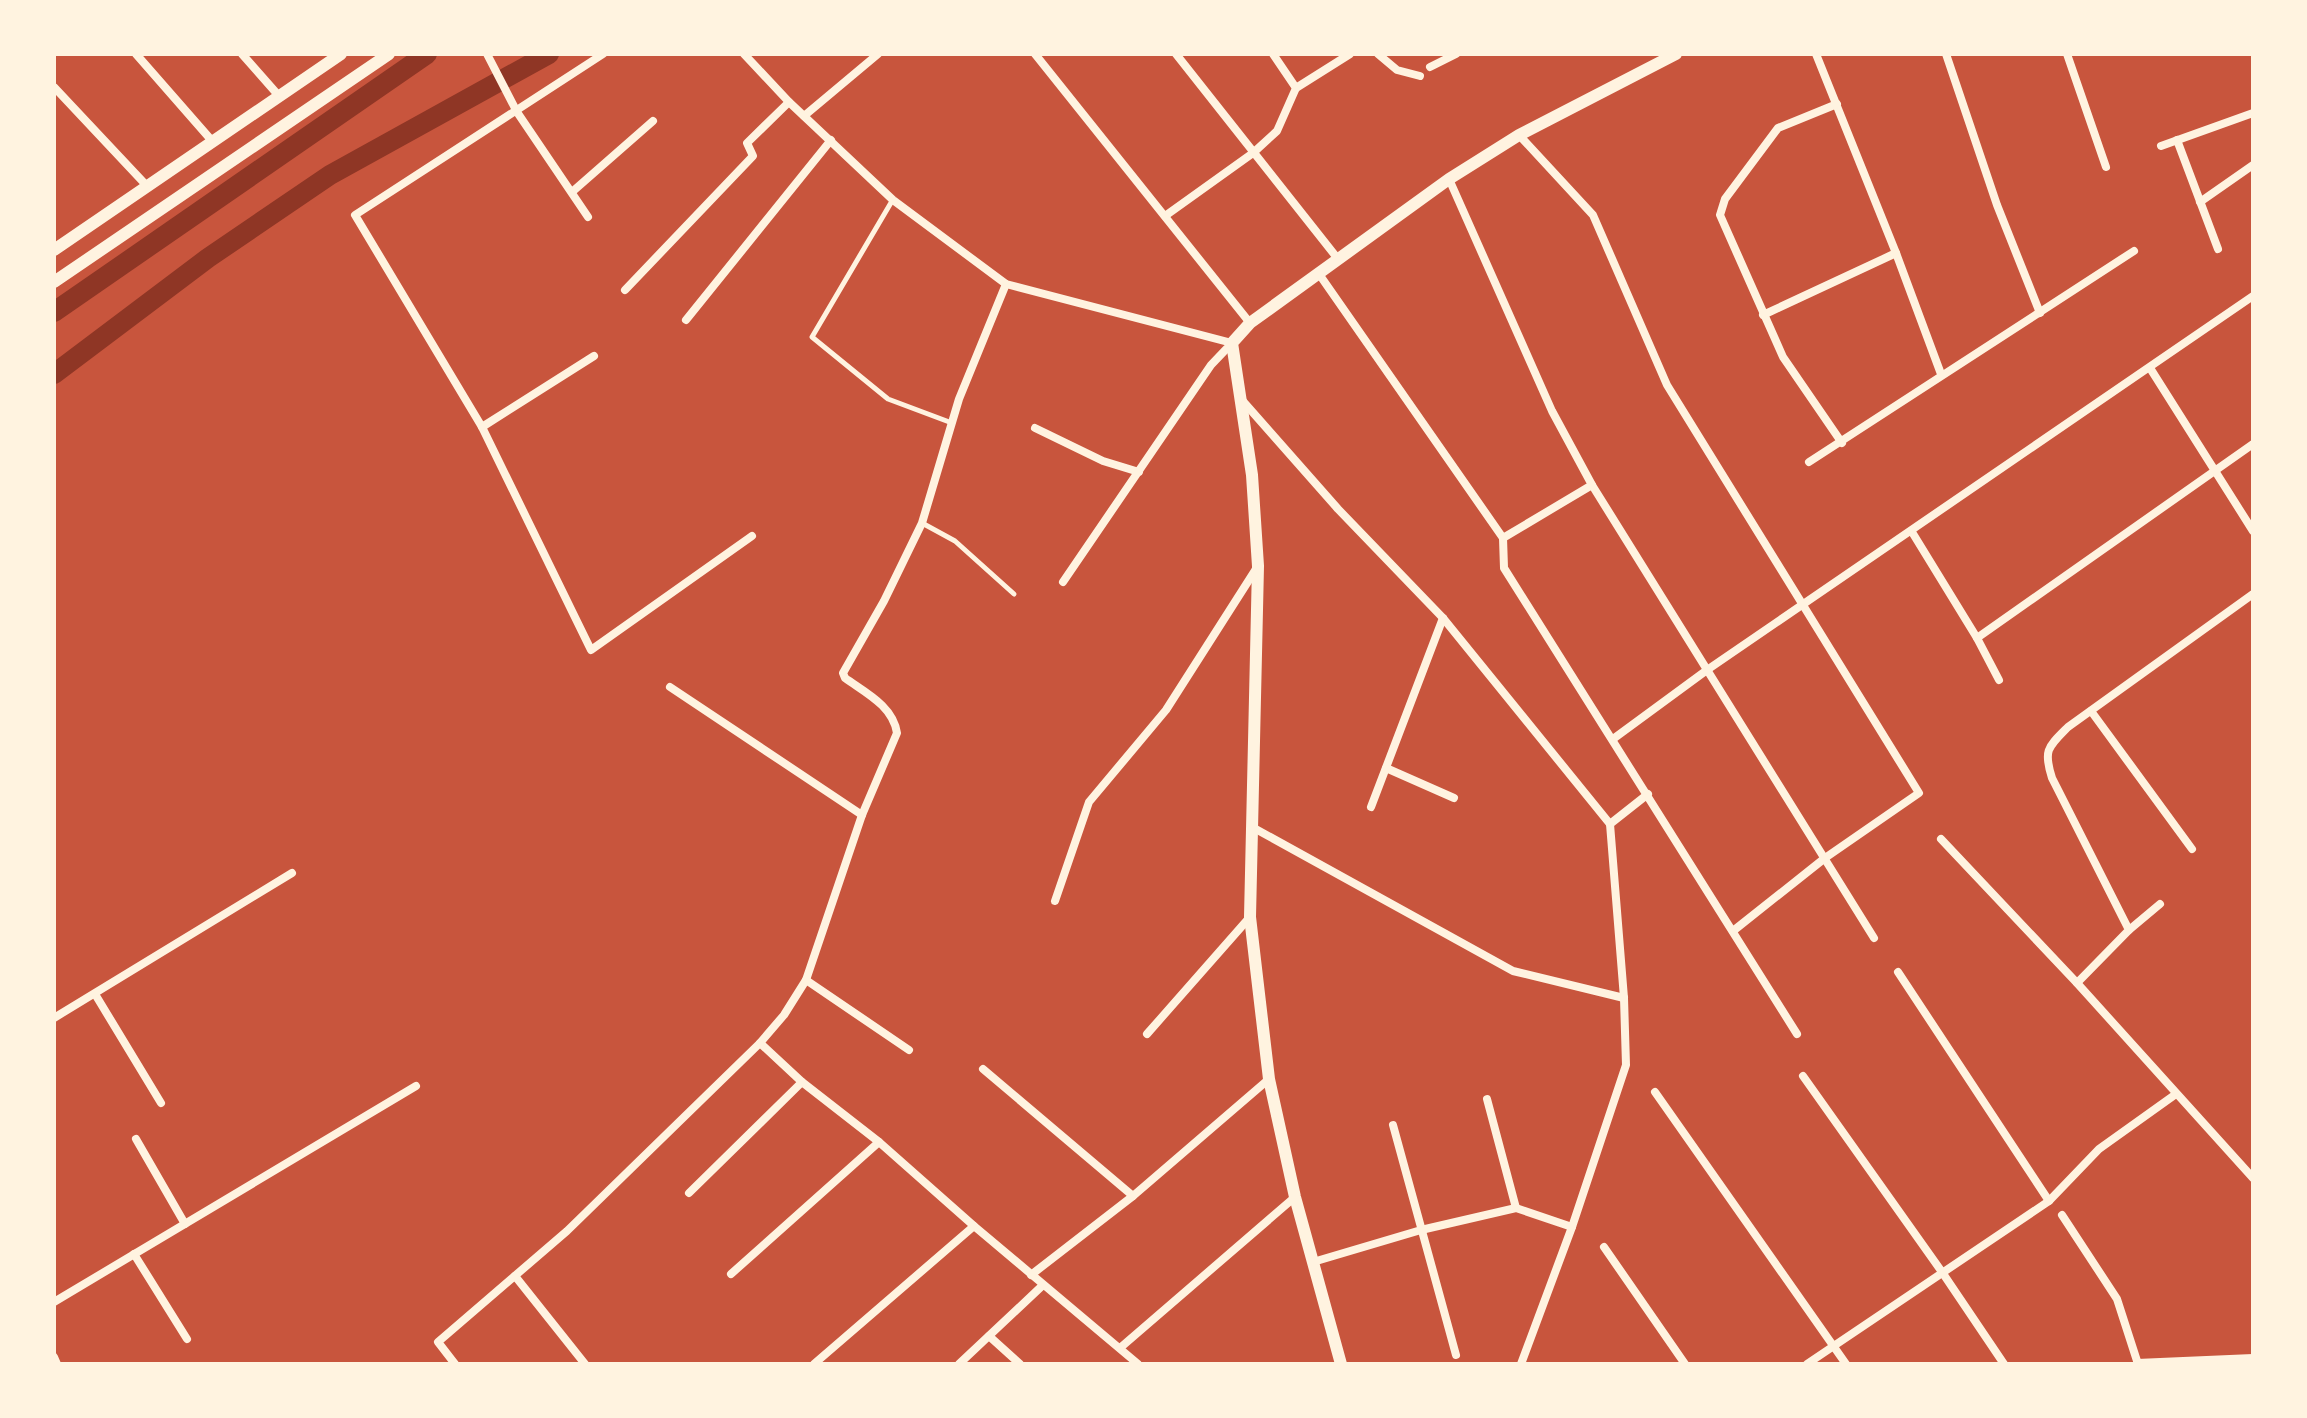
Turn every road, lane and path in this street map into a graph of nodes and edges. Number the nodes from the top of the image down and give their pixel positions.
1 (136, 54) edge
2 (242, 54) edge
3 (341, 54) edge
4 (389, 54) edge
5 (603, 54) edge
6 (744, 54) edge
7 (878, 54) edge
8 (1035, 54) edge
9 (1176, 54) edge
10 (1273, 54) edge
11 (1350, 54) edge
12 (1378, 54) edge
13 (1456, 54) edge
14 (1676, 54) edge
15 (1816, 54) edge
16 (1946, 54) edge
17 (2067, 54) edge
18 (488, 56) edge
19 (1430, 67) dead end
20 (1420, 76) dead end
21 (54, 87) edge
22 (1296, 88) junction
23 (279, 96) junction
24 (789, 102) junction
25 (1837, 104) junction
26 (517, 112) junction
27 (2253, 113) edge
28 (804, 116) junction
29 (653, 121) dead end
30 (1519, 135) junction
31 (831, 140) junction
32 (2177, 140) junction
33 (213, 142) junction
34 (2161, 146) dead end
35 (1253, 153) junction
36 (2253, 165) edge
37 (2106, 167) dead end
38 (1449, 179) junction
39 (147, 186) junction
40 (572, 192) junction
41 (893, 200) junction
42 (2200, 202) junction
43 (1165, 216) junction
44 (588, 217) dead end
45 (2218, 249) dead end
46 (54, 250) edge
47 (2134, 251) dead end
48 (1896, 253) junction
49 (1338, 259) junction
50 (1319, 274) junction
51 (54, 282) edge
52 (1006, 284) junction
53 (625, 290) dead end
54 (2253, 296) edge
55 (2040, 313) junction
56 (1763, 315) junction
57 (686, 320) dead end
58 (1250, 323) junction
59 (1232, 343) junction
60 (594, 356) dead end
61 (2150, 368) junction
62 (1941, 374) junction
63 (1238, 395) junction
64 (952, 423) junction
65 (482, 427) junction
66 (1035, 428) dead end
67 (1842, 443) junction
68 (2253, 444) edge
69 (1809, 462) dead end
70 (1139, 472) junction
71 (2215, 472) junction
72 (1592, 485) junction
73 (922, 523) junction
74 (2253, 531) edge
75 (1912, 532) junction
76 (752, 536) dead end
77 (1503, 538) junction
78 (1258, 566) junction
79 (1063, 582) dead end
80 (1014, 594) dead end
81 (2253, 594) edge
82 (1802, 606) junction
83 (1443, 618) junction
84 (1977, 638) junction
85 (1707, 670) junction
86 (1999, 680) dead end
87 (670, 687) dead end
88 (2091, 711) junction
89 (1613, 739) junction
90 (1386, 768) junction
91 (1648, 794) junction
92 (1454, 798) dead end
93 (1371, 807) dead end
94 (862, 815) junction
95 (1610, 824) junction
96 (1252, 827) junction
97 (1941, 839) dead end
98 (2192, 849) dead end
99 (1825, 858) junction
100 (292, 873) dead end
101 (1055, 901) dead end
102 (2160, 904) dead end
103 (1250, 917) junction
104 (2129, 930) junction
105 (1733, 931) junction
106 (1874, 938) dead end
107 (1898, 972) dead end
108 (806, 980) junction
109 (2077, 983) junction
110 (95, 994) junction
111 (1624, 998) junction
112 (54, 1018) edge
113 (1147, 1034) dead end
114 (1797, 1034) dead end
115 (760, 1043) junction
116 (909, 1050) dead end
117 (983, 1069) dead end
118 (1803, 1076) dead end
119 (1269, 1079) junction
120 (802, 1082) junction
121 (416, 1086) dead end
122 (1655, 1092) dead end
123 (2176, 1094) junction
124 (1487, 1099) dead end
125 (161, 1103) dead end
126 (1393, 1125) dead end
127 (136, 1139) dead end
128 (879, 1142) junction
129 (2253, 1178) edge
130 (689, 1193) dead end
131 (1133, 1196) junction
132 (1295, 1197) junction
133 (2049, 1201) junction
134 (1516, 1208) junction
135 (2062, 1215) dead end
136 (185, 1224) junction
137 (974, 1226) junction
138 (1572, 1227) junction
139 (1421, 1230) junction
140 (1604, 1247) dead end
141 (134, 1254) junction
142 (1313, 1262) junction
143 (1942, 1272) junction
144 (731, 1274) dead end
145 (1031, 1275) junction
146 (515, 1276) junction
147 (1043, 1285) junction
148 (54, 1302) edge
149 (989, 1336) junction
150 (187, 1339) dead end
151 (1834, 1346) junction
152 (1120, 1348) junction
153 (1456, 1355) dead end
154 (54, 1357) edge
155 (2253, 1358) edge
156 (57, 1364) edge
157 (455, 1364) edge
158 (585, 1364) edge
159 (814, 1364) edge
160 (959, 1364) edge
161 (1020, 1364) edge
162 (1138, 1364) edge
163 (1341, 1364) edge
164 (1521, 1364) edge
165 (1685, 1364) edge
166 (1807, 1364) edge
167 (1846, 1364) edge
168 (2004, 1364) edge
169 (2137, 1364) edge

1 - 33 street
2 - 23 street
3 - 23 street
4 - 51 street
5 - 26 street
6 - 24 street
7 - 28 street
8 - 43 street
9 - 35 street
10 - 22 street
11 - 22 street
12 - 20 street
13 - 19 street
14 - 30 street
15 - 25 street
16 - 55 street
17 - 37 street
18 - 26 street
21 - 39 street
22 - 35 street
23 - 33 street
24 - 28 street
24 - 53 street
25 - 48 street
25 - 56 street
26 - 40 street
26 - 65 street
27 - 32 street
28 - 31 street
29 - 40 street
30 - 38 street
30 - 82 street
31 - 41 street
31 - 57 street
32 - 34 street
32 - 42 street
33 - 39 street
35 - 43 street
35 - 49 street
36 - 42 street
38 - 49 street
38 - 72 street
39 - 46 street
40 - 44 street
41 - 52 street
41 - 64 lane
42 - 45 street
43 - 58 street
47 - 55 street
48 - 56 street
48 - 62 street
49 - 50 street
50 - 58 street
50 - 77 street
52 - 59 street
52 - 64 street
54 - 61 street
55 - 62 street
56 - 67 street
58 - 59 street
59 - 63 street
59 - 70 street
60 - 65 street
61 - 71 street
61 - 75 street
62 - 67 street
63 - 78 street
63 - 83 street
64 - 73 street
65 - 76 street
66 - 70 street
67 - 69 street
68 - 71 street
70 - 79 street
71 - 74 street
71 - 84 street
72 - 77 street
72 - 85 street
73 - 80 lane
73 - 94 street
75 - 82 street
75 - 84 street
77 - 89 street
78 - 96 street
78 - 101 street
81 - 88 street
82 - 85 street
82 - 99 street
83 - 90 street
83 - 95 street
84 - 86 street
85 - 89 street
85 - 99 street
87 - 94 street
88 - 98 street
88 - 104 street
89 - 91 street
90 - 92 street
90 - 93 street
91 - 95 street
91 - 105 street
94 - 108 street
95 - 111 street
96 - 103 street
96 - 111 street
97 - 109 street
99 - 105 street
99 - 106 street
100 - 110 street
102 - 104 street
103 - 113 street
103 - 119 street
104 - 109 street
105 - 114 street
107 - 133 street
108 - 115 street
108 - 116 street
109 - 123 street
110 - 112 street
110 - 125 street
111 - 138 street
115 - 120 street
115 - 146 street
117 - 131 street
118 - 143 street
119 - 131 street
119 - 132 street
120 - 128 street
120 - 130 street
121 - 136 street
122 - 151 street
123 - 129 street
123 - 133 street
124 - 134 street
126 - 139 street
127 - 136 street
128 - 137 street
128 - 144 street
131 - 145 street
132 - 142 street
132 - 152 street
133 - 143 street
134 - 138 street
134 - 139 street
135 - 169 street
136 - 141 street
137 - 145 street
137 - 159 street
138 - 164 street
139 - 142 street
139 - 153 street
140 - 165 street
141 - 148 street
141 - 150 street
142 - 163 street
143 - 151 street
143 - 168 street
145 - 147 street
146 - 157 street
146 - 158 street
147 - 149 street
147 - 152 street
149 - 160 street
149 - 161 street
151 - 166 street
151 - 167 street
152 - 162 street
154 - 156 street
155 - 169 street

